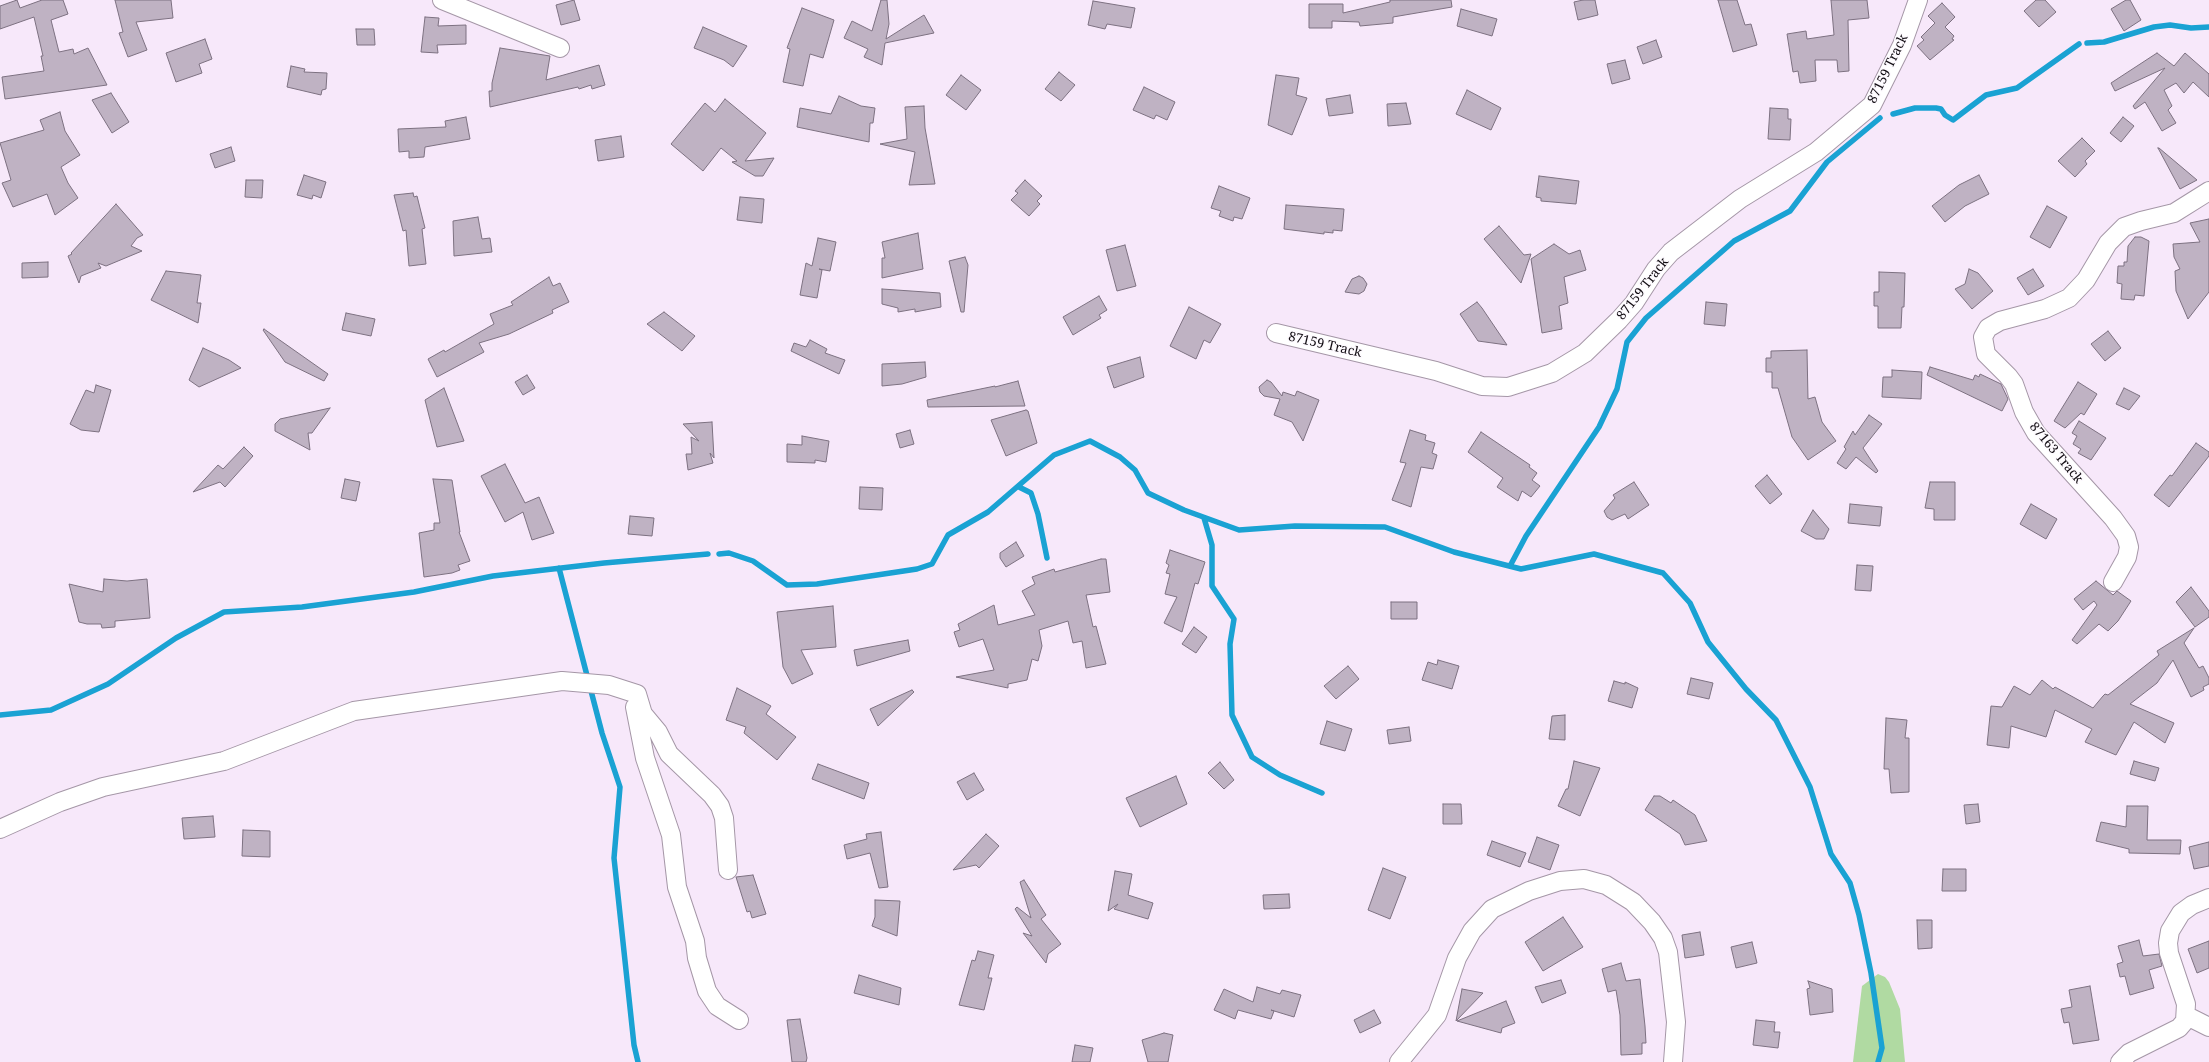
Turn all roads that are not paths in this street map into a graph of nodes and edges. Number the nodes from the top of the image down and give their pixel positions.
1 (442, 0) edge
2 (1918, 0) edge
3 (560, 48) dead end
4 (2209, 191) edge
5 (1276, 333) dead end
6 (2113, 582) dead end
7 (632, 692) junction
8 (0, 829) edge
9 (728, 870) dead end
10 (2209, 898) edge
11 (2187, 1016) junction
12 (739, 1020) dead end
13 (2209, 1027) edge
14 (1399, 1062) edge
15 (1674, 1062) edge
16 (2120, 1062) edge

1 - 3 street
2 - 5 street, 87159 Track
4 - 6 street, 87163 Track
7 - 8 street
7 - 9 street
7 - 12 street
10 - 11 street
11 - 13 street
11 - 16 street
14 - 15 street

